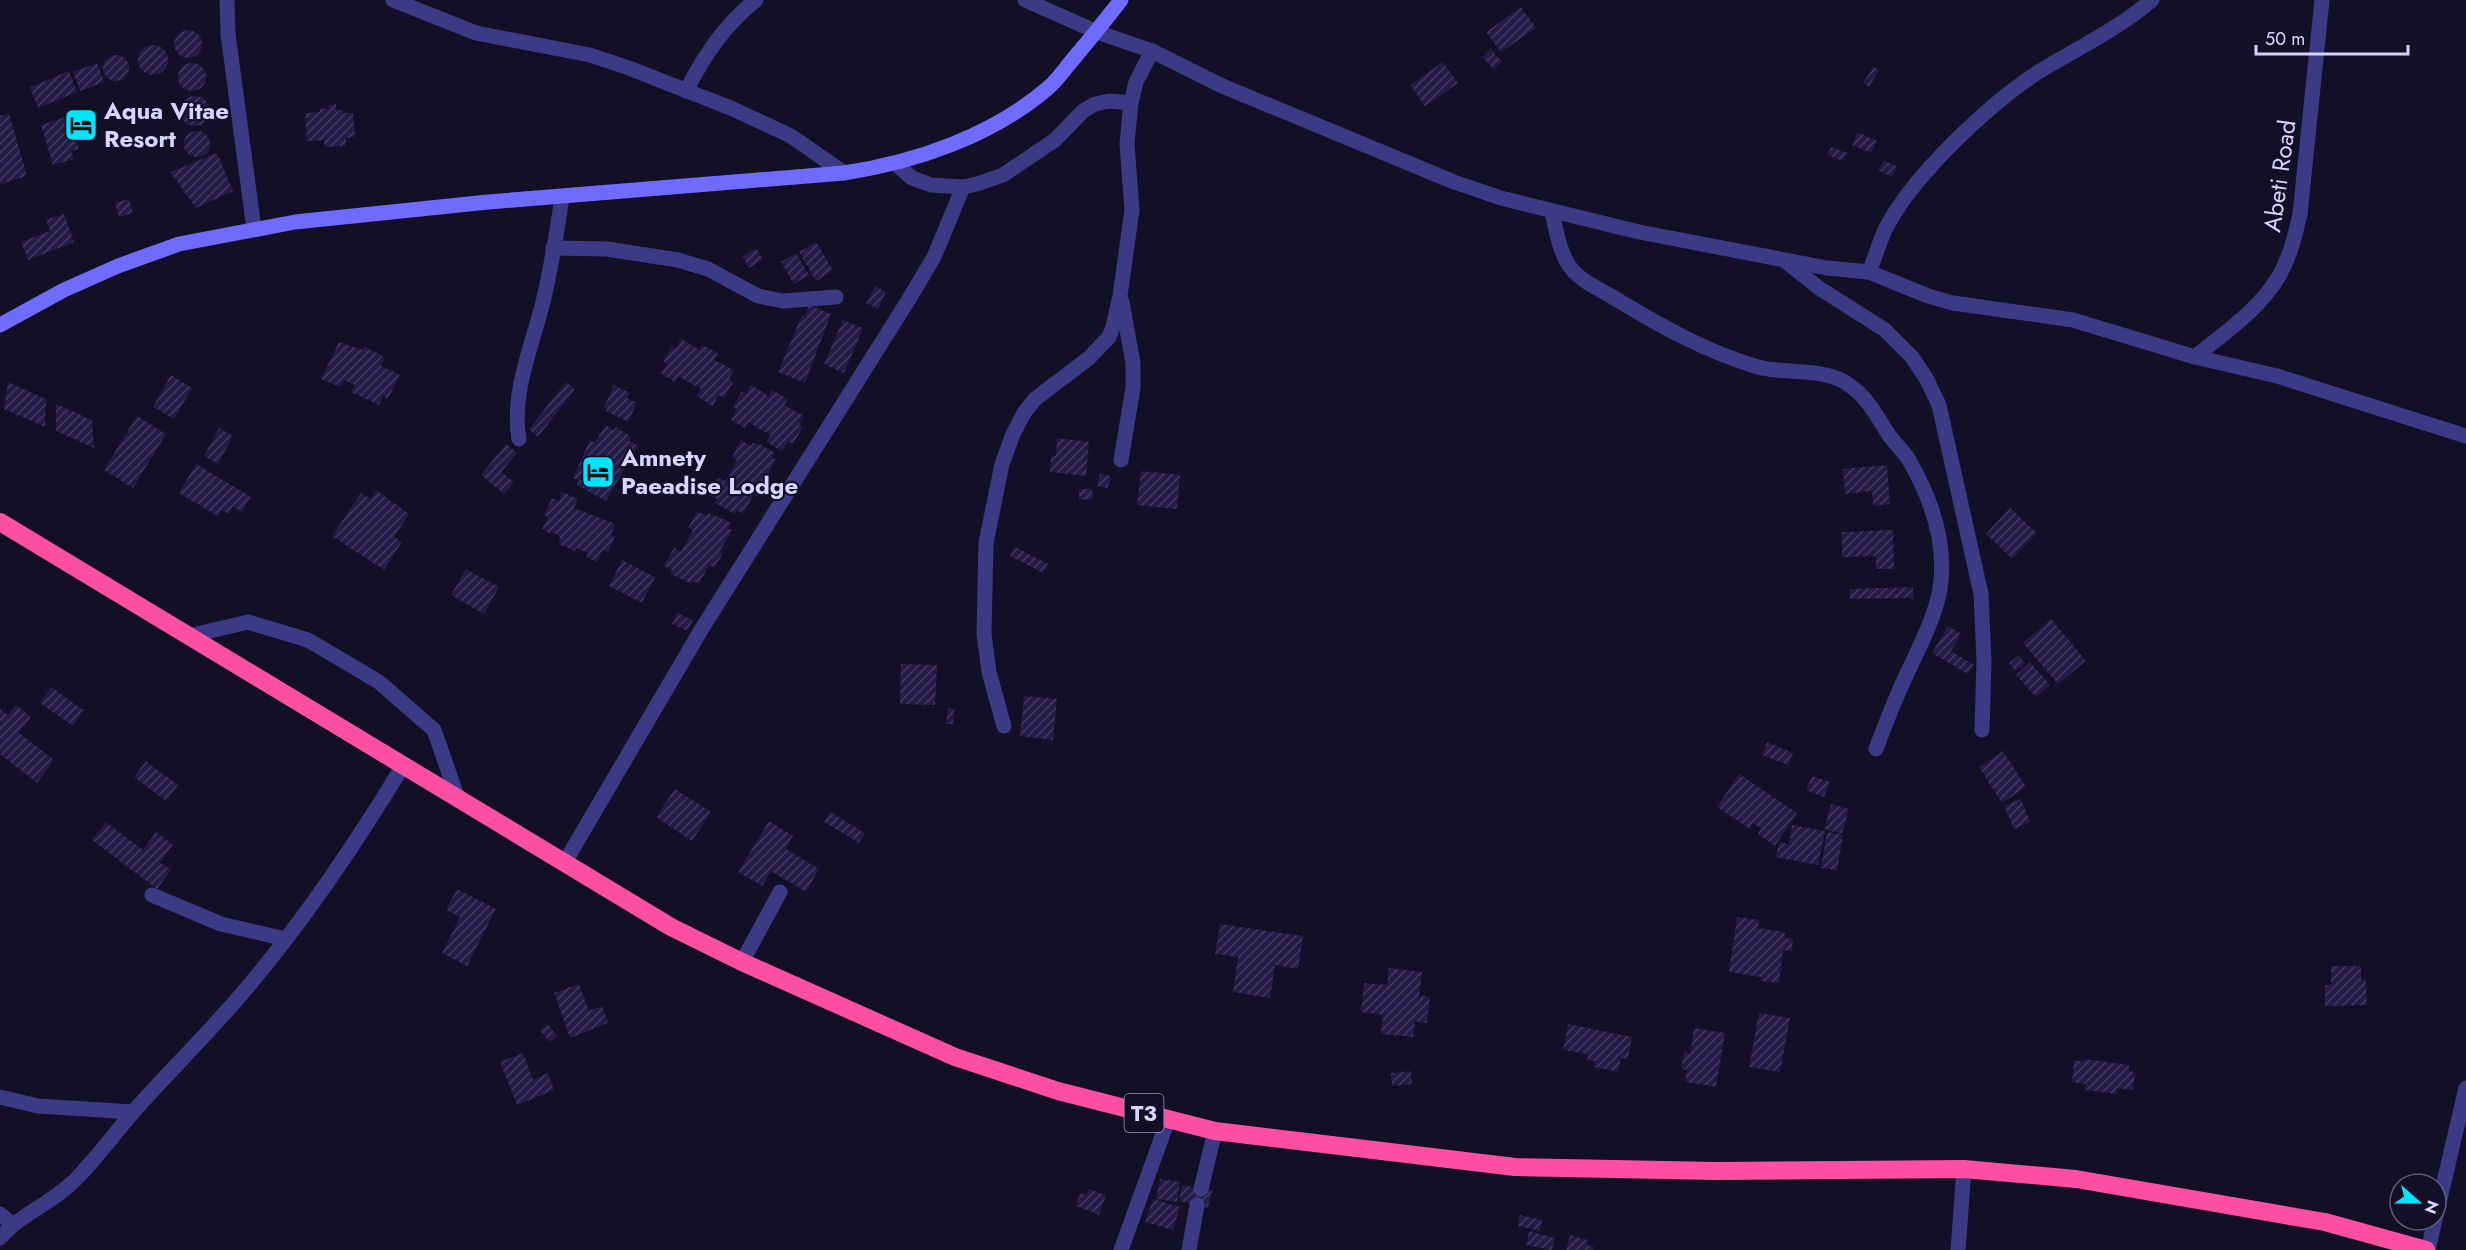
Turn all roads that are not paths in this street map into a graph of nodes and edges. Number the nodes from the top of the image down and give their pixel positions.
1 (227, 0) edge
2 (393, 0) edge
3 (756, 0) edge
4 (1025, 0) edge
5 (1121, 0) edge
6 (2152, 0) edge
7 (2322, 0) edge
8 (1097, 32) junction
9 (1152, 51) junction
10 (686, 91) junction
11 (1131, 103) junction
12 (896, 164) junction
13 (844, 173) junction
14 (963, 187) junction
15 (562, 197) junction
16 (1552, 212) junction
17 (254, 229) junction
18 (553, 248) junction
19 (1782, 259) junction
20 (1869, 272) junction
21 (1120, 296) junction
22 (836, 297) dead end
23 (0, 325) edge
24 (2195, 357) junction
25 (2466, 436) edge
26 (519, 439) dead end
27 (1121, 460) dead end
28 (0, 522) edge
29 (189, 636) junction
30 (1004, 726) dead end
31 (1982, 730) dead end
32 (1876, 749) dead end
33 (404, 764) junction
34 (457, 796) junction
35 (565, 862) junction
36 (780, 892) dead end
37 (152, 895) dead end
38 (286, 939) junction
39 (742, 962) junction
40 (2466, 1088) edge
41 (0, 1097) edge
42 (133, 1112) junction
43 (1168, 1119) junction
44 (1215, 1131) junction
45 (1964, 1169) junction
46 (2447, 1172) edge
47 (1201, 1189) dead end
48 (1197, 1205) dead end
49 (0, 1214) edge
50 (12, 1224) junction
51 (2427, 1232) edge
52 (0, 1238) edge
53 (2417, 1249) edge
54 (1121, 1250) edge
55 (1189, 1250) edge
56 (1958, 1250) edge

1 - 17 street
2 - 10 street
3 - 10 street
4 - 8 street
5 - 8 main road
6 - 20 street
7 - 24 street, Abeti Road
8 - 9 street
8 - 12 main road
9 - 11 street
9 - 16 street
10 - 13 street
11 - 14 street
11 - 21 street
12 - 13 main road
12 - 14 street
13 - 15 main road
14 - 35 street
15 - 17 main road
15 - 18 street
16 - 19 street
16 - 32 street
17 - 23 main road
18 - 22 street
18 - 26 street
19 - 20 street
19 - 31 street
20 - 24 street
21 - 27 street
21 - 30 street
24 - 25 street
28 - 29 highway, T3
29 - 33 highway, T3
29 - 34 street
33 - 34 highway, T3
33 - 38 street
34 - 35 highway, T3
35 - 39 highway, T3
36 - 39 street
37 - 38 street
38 - 42 street
39 - 43 highway, T3
40 - 46 street
41 - 42 street
42 - 50 street
43 - 44 highway, T3
43 - 54 street
44 - 45 highway, T3
44 - 47 street
45 - 53 highway, T3
45 - 56 street
48 - 55 street
49 - 50 street
50 - 52 street
51 - 53 street

